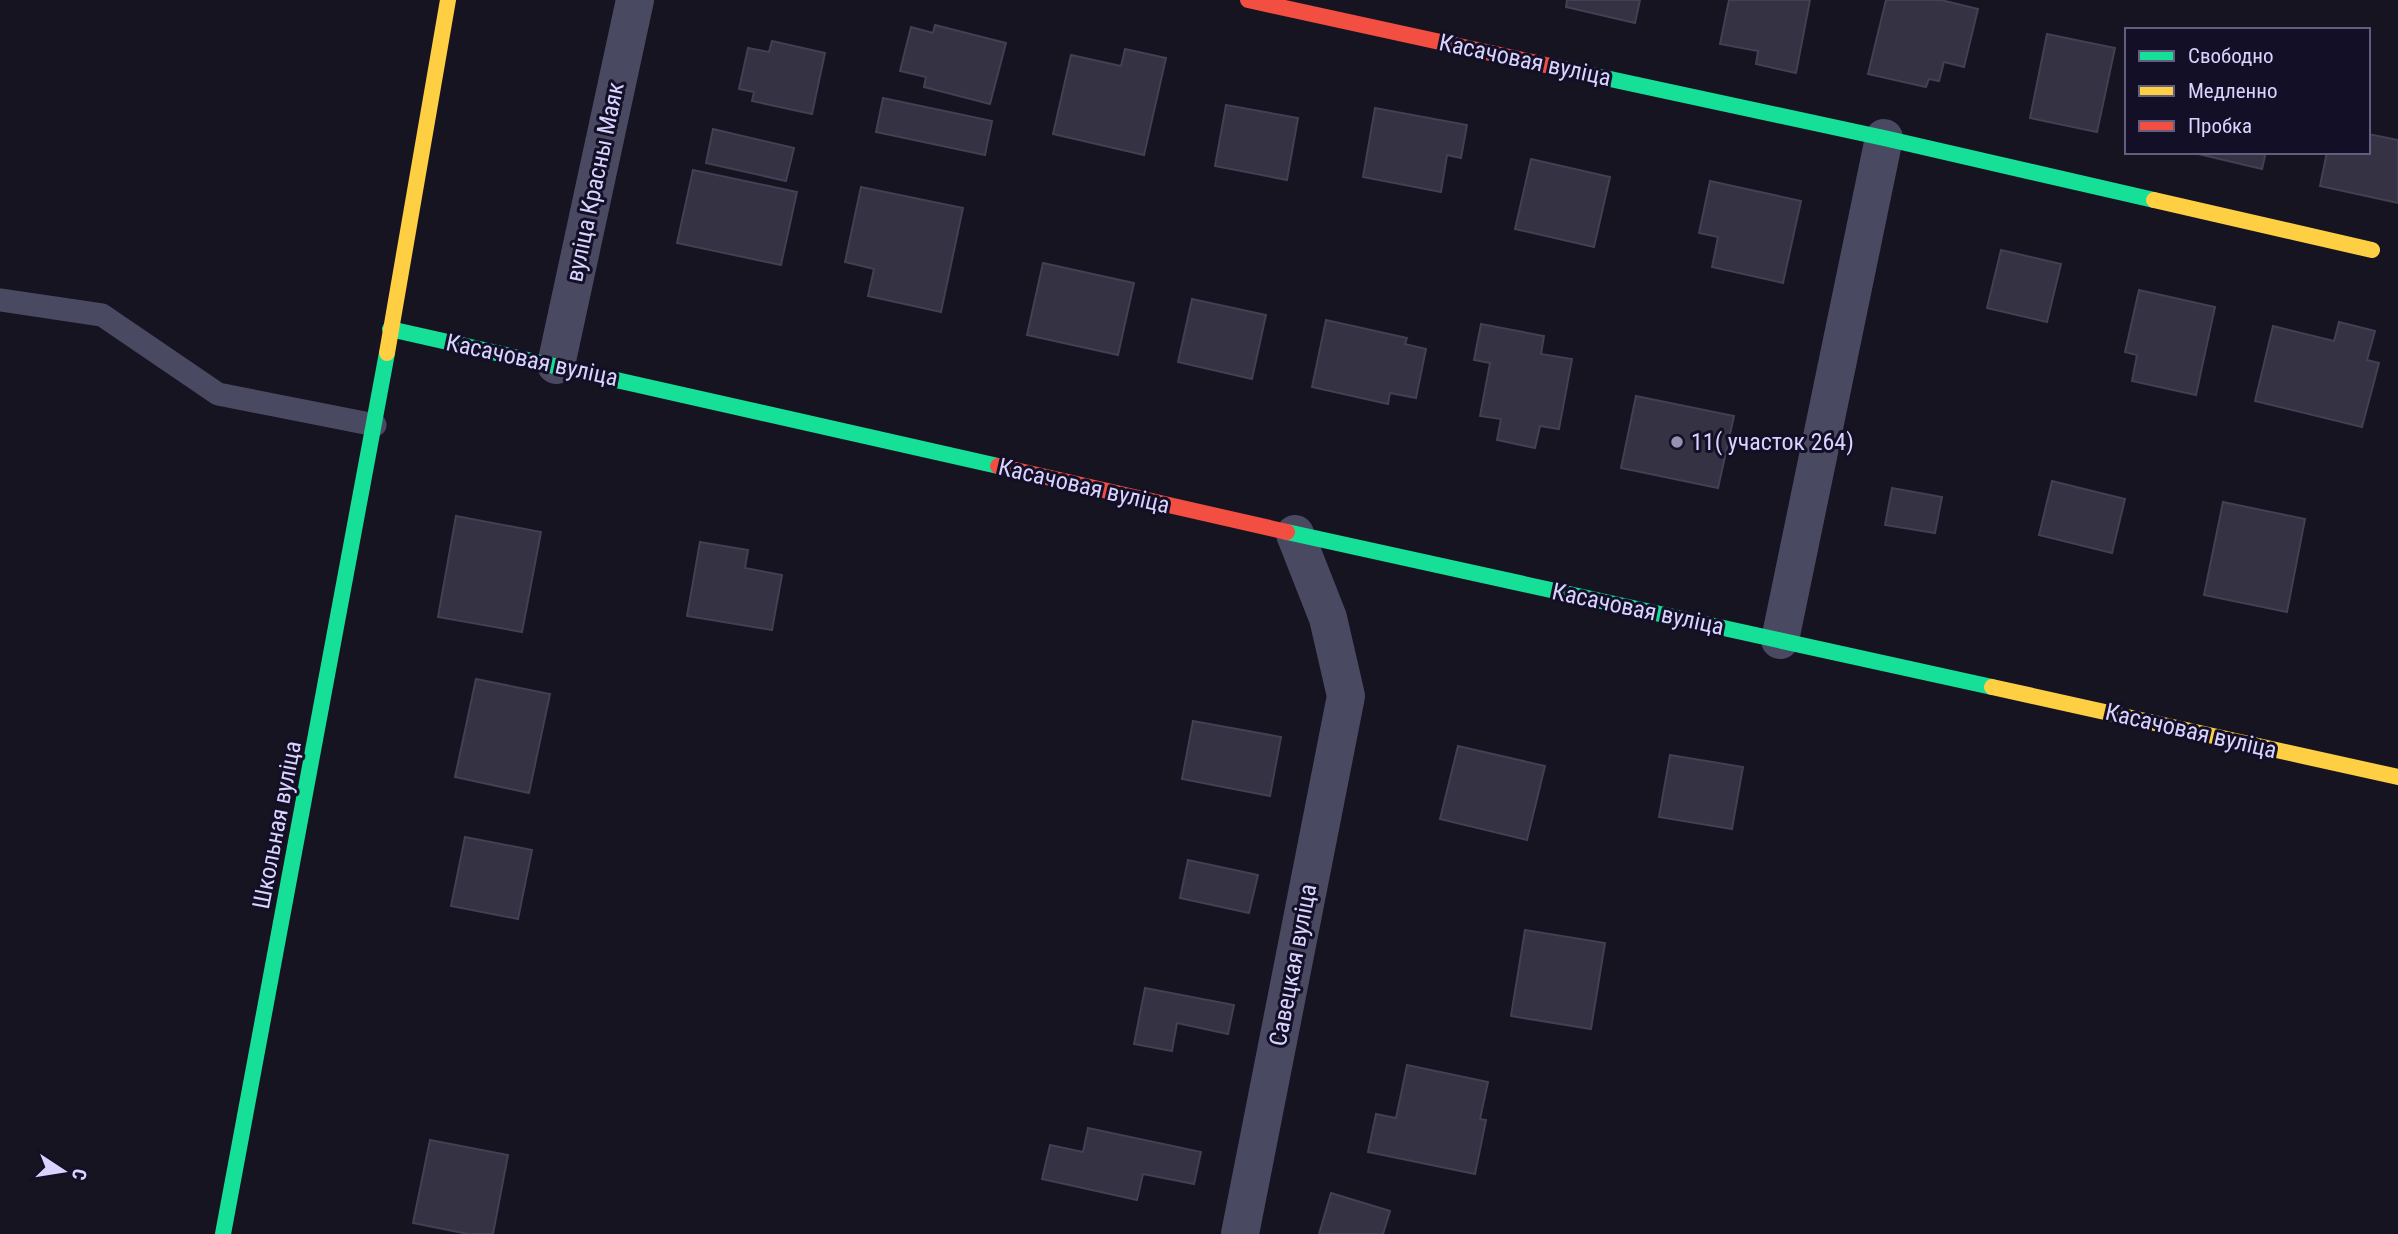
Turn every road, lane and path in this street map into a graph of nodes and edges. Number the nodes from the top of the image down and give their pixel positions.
1 (448, 0) edge
2 (635, 0) edge
3 (1248, 0) edge
4 (1884, 138) junction
5 (2372, 250) dead end
6 (0, 300) edge
7 (390, 329) junction
8 (556, 365) junction
9 (375, 425) junction
10 (1295, 534) junction
11 (1780, 640) junction
12 (2398, 777) edge
13 (223, 1234) edge
14 (1240, 1234) edge

1 - 7 street, Школьная вуліца
2 - 8 street, вуліца Красны Маяк
3 - 4 street, Касачовая вуліца
4 - 5 street, Касачовая вуліца
4 - 11 street
6 - 9 lane
7 - 8 street, Касачовая вуліца
7 - 9 street, Школьная вуліца
8 - 10 street, Касачовая вуліца
9 - 13 street, Школьная вуліца
10 - 11 street, Касачовая вуліца
10 - 14 street, Савецкая вуліца
11 - 12 street, Касачовая вуліца

